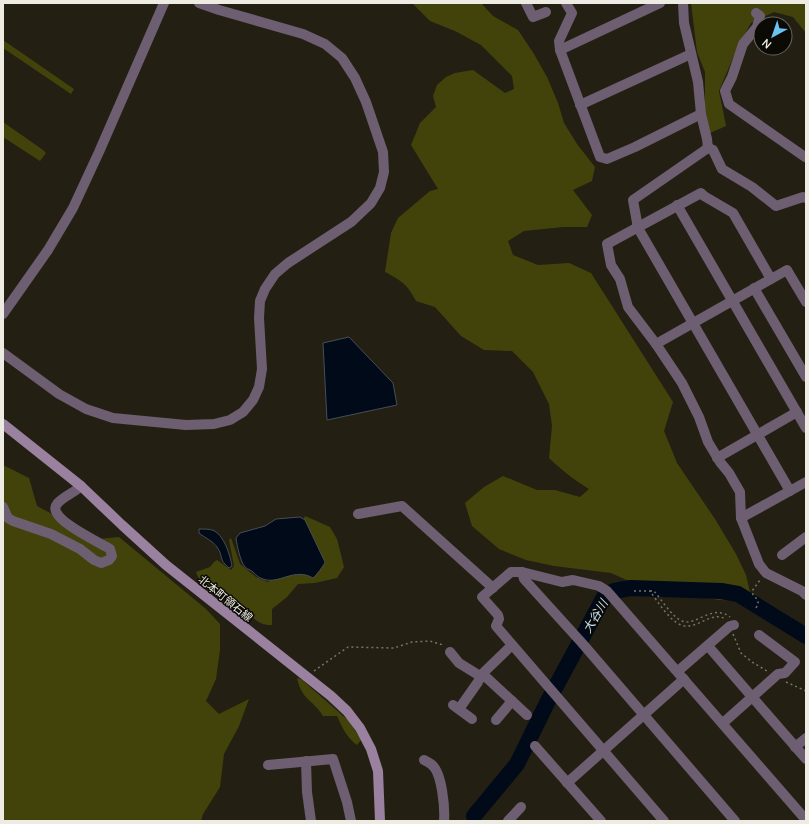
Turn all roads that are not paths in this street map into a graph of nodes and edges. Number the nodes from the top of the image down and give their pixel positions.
1 (164, 3) edge
2 (199, 3) edge
3 (526, 3) edge
4 (566, 3) edge
5 (660, 3) edge
6 (682, 3) edge
7 (546, 12) dead end
8 (756, 13) dead end
9 (560, 50) junction
10 (691, 54) junction
11 (580, 105) junction
12 (701, 114) junction
13 (708, 148) junction
14 (806, 156) edge
15 (806, 198) edge
16 (677, 205) junction
17 (638, 228) junction
18 (771, 279) junction
19 (754, 288) junction
20 (732, 301) junction
21 (806, 302) edge
22 (3, 314) edge
23 (693, 323) junction
24 (656, 344) junction
25 (3, 353) edge
26 (806, 377) edge
27 (797, 412) junction
28 (3, 424) edge
29 (806, 428) edge
30 (757, 435) junction
31 (717, 458) junction
32 (806, 482) edge
33 (81, 486) junction
34 (790, 491) junction
35 (3, 507) edge
36 (358, 514) dead end
37 (741, 518) junction
38 (806, 536) edge
39 (782, 555) dead end
40 (522, 572) junction
41 (493, 588) junction
42 (806, 595) edge
43 (732, 626) road end
44 (759, 635) dead end
45 (512, 645) junction
46 (708, 646) junction
47 (450, 652) road end
48 (681, 675) junction
49 (480, 676) junction
50 (752, 697) junction
51 (512, 701) junction
52 (527, 715) dead end
53 (644, 715) junction
54 (472, 719) dead end
55 (496, 720) dead end
56 (723, 723) junction
57 (806, 738) edge
58 (535, 746) dead end
59 (795, 747) junction
60 (603, 750) junction
61 (806, 759) edge
62 (424, 760) dead end
63 (306, 761) junction
64 (268, 764) dead end
65 (567, 783) junction
66 (521, 807) dead end
67 (513, 819) edge
68 (806, 820) edge
69 (311, 821) edge
70 (351, 821) edge
71 (380, 821) edge
72 (444, 821) edge
73 (601, 821) edge
74 (664, 821) edge
75 (735, 821) edge

1 - 22 street
2 - 25 street
3 - 7 street
4 - 9 street
5 - 9 street
6 - 10 street
8 - 14 street
9 - 11 street
10 - 11 street
10 - 12 street
11 - 12 street
12 - 13 street
13 - 15 street
13 - 17 street
16 - 17 street
16 - 18 street
16 - 20 street
17 - 23 street
17 - 24 street
18 - 19 street
18 - 21 street
19 - 20 street
19 - 26 street
20 - 23 street
20 - 27 street
23 - 24 street
23 - 30 street
24 - 31 street
27 - 29 street
27 - 30 street
28 - 33 main road, 北本町領石線
30 - 31 street
30 - 34 street
31 - 37 street
32 - 34 street
33 - 35 street
33 - 71 main road, 北本町領石線
34 - 37 street
36 - 41 street
37 - 42 street
38 - 39 street
40 - 41 street
40 - 48 street
40 - 53 street
41 - 45 street
43 - 46 street
44 - 50 street
45 - 49 street
45 - 60 street
46 - 48 street
46 - 50 street
47 - 49 street
48 - 53 street
48 - 56 street
49 - 51 street
49 - 54 street
50 - 56 street
50 - 59 street
51 - 52 street
51 - 55 street
53 - 60 street
53 - 75 street
56 - 68 street
57 - 59 street
58 - 65 street
59 - 61 street
60 - 65 street
60 - 74 street
62 - 72 street
63 - 64 street
63 - 69 street
63 - 70 street
65 - 73 street
66 - 67 street

